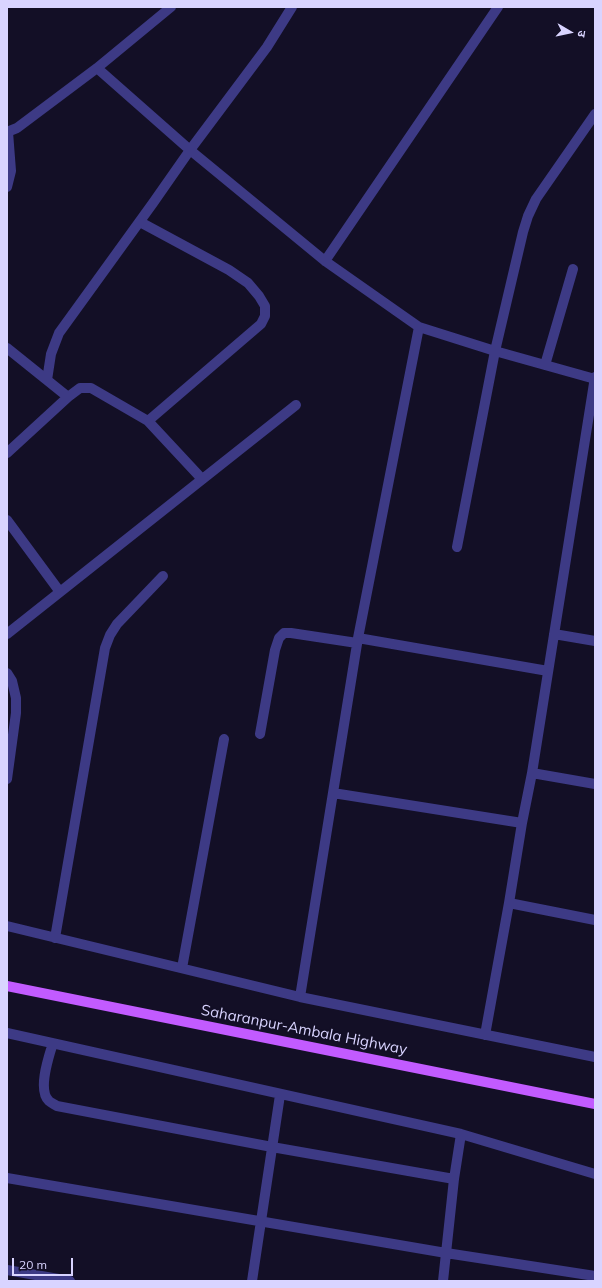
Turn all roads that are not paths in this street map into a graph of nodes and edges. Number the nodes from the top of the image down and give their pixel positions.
1 (171, 7) edge
2 (292, 7) edge
3 (498, 7) edge
4 (97, 68) junction
5 (595, 114) edge
6 (8, 132) edge
7 (190, 150) junction
8 (7, 187) edge
9 (140, 222) junction
10 (325, 261) junction
11 (573, 269) dead end
12 (419, 328) junction
13 (7, 348) edge
14 (495, 351) junction
15 (545, 365) junction
16 (595, 378) edge
17 (47, 380) junction
18 (68, 397) junction
19 (296, 405) dead end
20 (148, 421) junction
21 (7, 453) edge
22 (202, 479) junction
23 (7, 520) edge
24 (458, 548) dead end
25 (163, 576) dead end
26 (60, 592) junction
27 (7, 634) edge
28 (554, 634) junction
29 (358, 641) junction
30 (595, 641) edge
31 (548, 671) junction
32 (7, 673) edge
33 (260, 734) dead end
34 (224, 739) dead end
35 (532, 773) junction
36 (7, 779) edge
37 (595, 784) edge
38 (333, 793) junction
39 (522, 823) junction
40 (509, 903) junction
41 (595, 920) edge
42 (7, 926) edge
43 (55, 938) junction
44 (182, 968) junction
45 (7, 986) edge
46 (300, 997) junction
47 (7, 1033) edge
48 (485, 1035) junction
49 (52, 1043) junction
50 (595, 1057) edge
51 (280, 1095) junction
52 (595, 1104) edge
53 (461, 1134) junction
54 (272, 1147) junction
55 (595, 1174) edge
56 (7, 1178) edge
57 (454, 1179) junction
58 (260, 1222) junction
59 (446, 1253) junction
60 (7, 1270) edge
61 (595, 1276) edge
62 (70, 1281) edge
63 (252, 1281) edge
64 (443, 1281) edge

1 - 4 street
2 - 7 street
3 - 10 street
4 - 6 street
4 - 7 street
5 - 14 street
6 - 8 street
7 - 9 street
7 - 10 street
9 - 17 street
9 - 20 street
10 - 12 street
11 - 15 street
12 - 14 street
12 - 29 street
13 - 17 street
14 - 15 street
14 - 24 street
15 - 16 street
16 - 28 street
17 - 18 street
18 - 20 street
18 - 21 street
19 - 22 street
20 - 22 street
22 - 26 street
23 - 26 street
25 - 43 street
26 - 27 street
28 - 30 street
28 - 31 street
29 - 31 street
29 - 33 street
29 - 38 street
31 - 35 street
32 - 36 street
34 - 44 street
35 - 37 street
35 - 39 street
38 - 39 street
38 - 46 street
39 - 40 street
40 - 41 street
40 - 48 street
42 - 43 street
43 - 44 street
44 - 46 street
45 - 52 main road, Saharanpur-Ambala Highway
46 - 48 street
47 - 49 street
48 - 50 street
49 - 51 street
49 - 54 street
51 - 53 street
51 - 54 street
53 - 55 street
53 - 57 street
54 - 57 street
54 - 58 street
56 - 58 street
57 - 59 street
58 - 59 street
58 - 63 street
59 - 61 street
59 - 64 street
60 - 62 street

